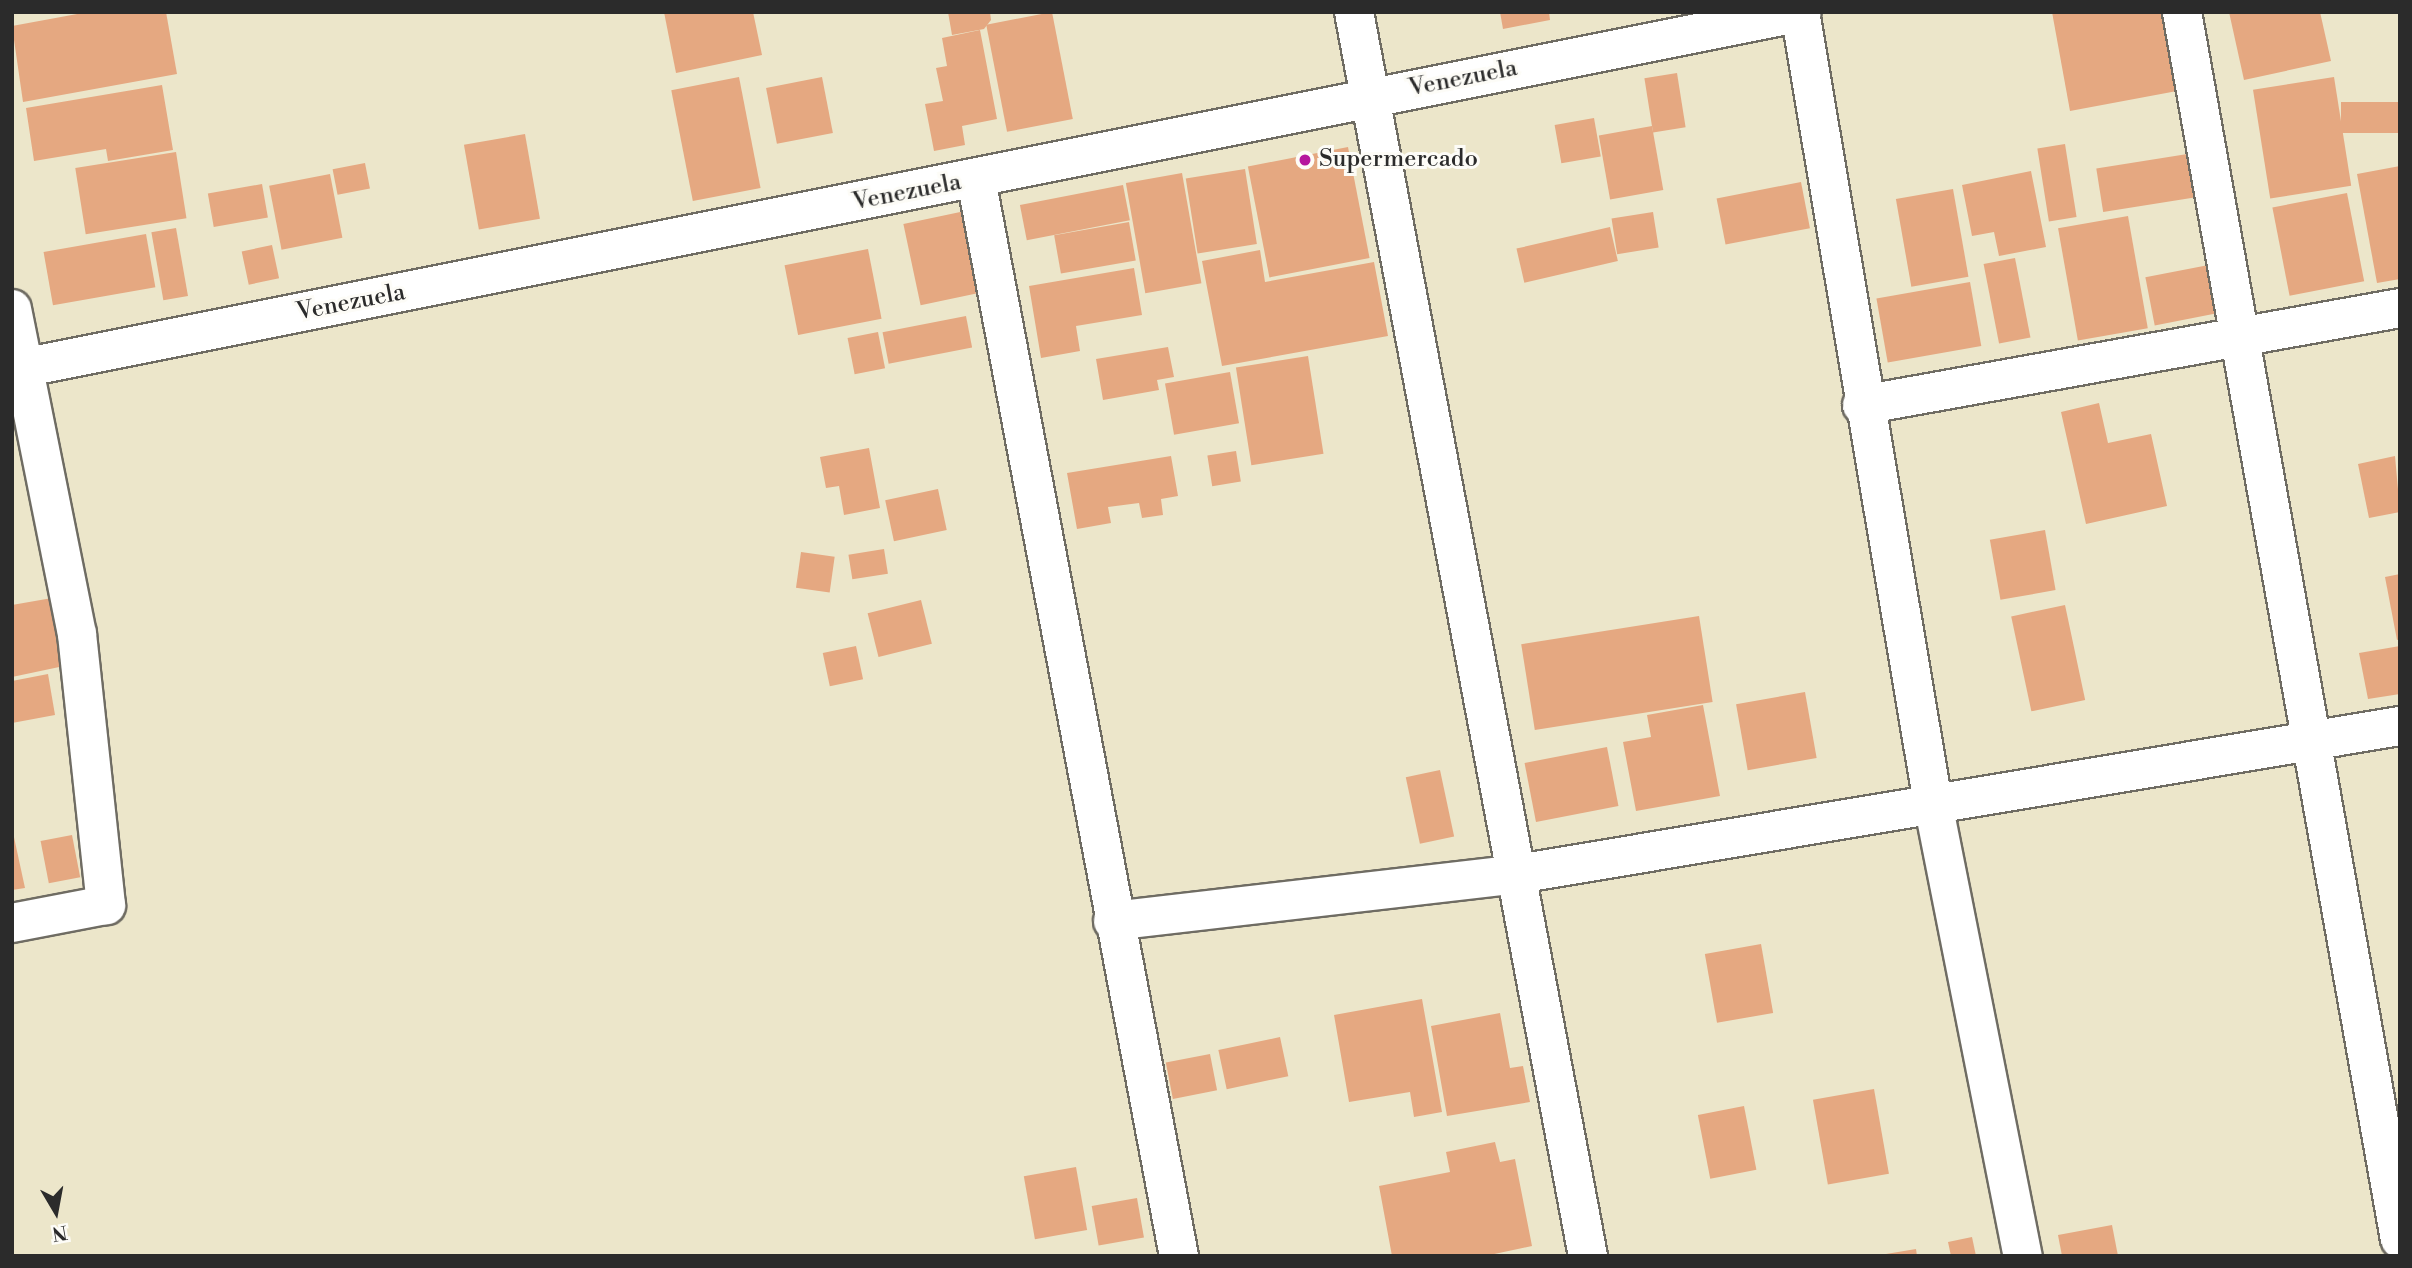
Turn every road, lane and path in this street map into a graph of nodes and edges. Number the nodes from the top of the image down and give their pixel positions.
1 (1354, 12) edge
2 (1801, 12) edge
3 (2182, 12) edge
4 (1370, 97) junction
5 (976, 179) junction
6 (2400, 308) edge
7 (12, 309) edge
8 (2239, 334) junction
9 (17, 370) edge
10 (1862, 405) junction
11 (2400, 726) edge
12 (2316, 742) junction
13 (1933, 803) junction
14 (1518, 874) junction
15 (1113, 921) junction
16 (12, 923) edge
17 (2400, 1239) edge
18 (1180, 1256) edge
19 (1588, 1256) edge
20 (2023, 1256) edge

1 - 4 street
2 - 4 street, Venezuela
2 - 10 street
3 - 8 street
4 - 5 street, Venezuela
4 - 14 street
5 - 9 street, Venezuela
5 - 15 street
6 - 8 street
7 - 9 street
8 - 10 street
8 - 12 street
9 - 16 street
10 - 13 street
11 - 12 street
12 - 13 street
12 - 17 street
13 - 14 street
13 - 20 street
14 - 15 street
14 - 19 street
15 - 18 street

